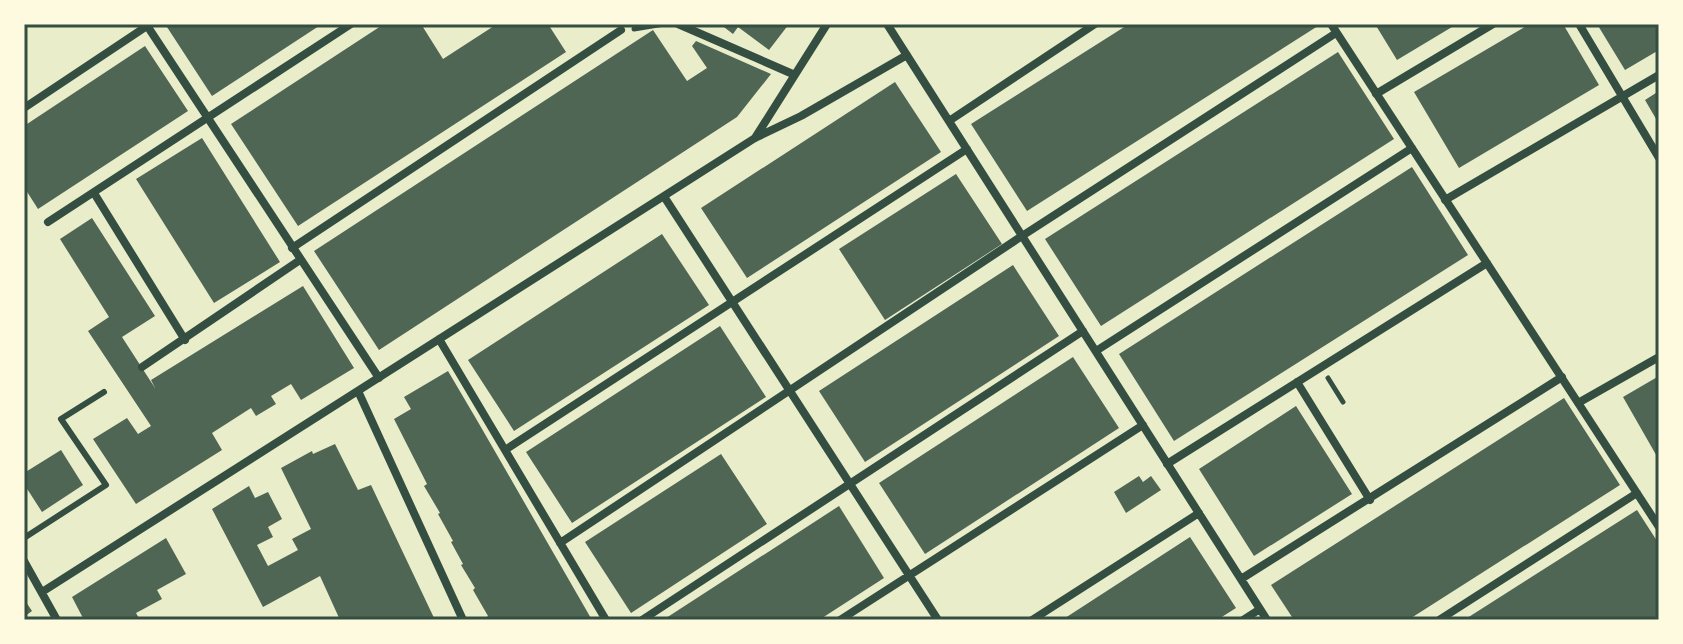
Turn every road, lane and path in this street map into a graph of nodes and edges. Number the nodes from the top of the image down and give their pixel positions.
1 (351, 24) edge
2 (666, 24) edge
3 (678, 24) edge
4 (827, 24) edge
5 (887, 24) edge
6 (1095, 24) edge
7 (1331, 24) edge
8 (1493, 24) edge
9 (1579, 24) edge
10 (146, 25) edge
11 (621, 30) joint
12 (1336, 33) junction
13 (907, 55) junction
14 (795, 75) junction
15 (1659, 75) edge
16 (1376, 94) junction
17 (1622, 96) junction
18 (24, 108) edge
19 (207, 119) junction
20 (949, 121) junction
21 (755, 138) junction
22 (1412, 148) junction
23 (967, 149) junction
24 (1659, 158) edge
25 (94, 193) junction
26 (665, 198) junction
27 (1445, 200) junction
28 (48, 222) dead end
29 (1022, 236) junction
30 (292, 248) junction
31 (300, 260) junction
32 (1487, 263) junction
33 (734, 301) junction
34 (1083, 331) junction
35 (439, 339) junction
36 (185, 340) junction
37 (1096, 351) junction
38 (1659, 357) edge
39 (142, 367) dead end
40 (1321, 367) junction
41 (1562, 377) junction
42 (379, 378) junction
43 (1297, 382) junction
44 (791, 390) junction
45 (358, 391) junction
46 (104, 392) dead end
47 (1343, 402) dead end
48 (1578, 403) junction
49 (1143, 425) junction
50 (505, 450) junction
51 (1167, 464) junction
52 (851, 484) junction
53 (1637, 493) junction
54 (1370, 500) junction
55 (1659, 505) edge
56 (1649, 511) junction
57 (1199, 513) junction
58 (1659, 527) edge
59 (24, 538) edge
60 (560, 543) junction
61 (24, 561) edge
62 (909, 575) junction
63 (1241, 579) junction
64 (42, 592) junction
65 (1260, 609) junction
66 (57, 620) edge
67 (463, 620) edge
68 (606, 620) edge
69 (642, 620) edge
70 (840, 620) edge
71 (938, 620) edge
72 (1032, 620) edge
73 (1243, 620) edge
74 (1267, 620) edge
75 (1439, 620) edge

1 - 19 street
2 - 11 path
3 - 14 street
4 - 14 street
5 - 13 street
6 - 20 street
7 - 12 street
8 - 16 street
9 - 17 street
10 - 18 street
10 - 19 street
11 - 30 street
12 - 16 street
12 - 29 street
13 - 20 street
13 - 21 street
14 - 21 street
15 - 17 street
16 - 22 street
17 - 24 street
17 - 27 street
19 - 25 street
19 - 30 street
20 - 23 street
21 - 26 street
22 - 27 street
22 - 37 street
23 - 29 street
23 - 33 street
25 - 28 street
25 - 36 street
26 - 33 street
26 - 35 street
27 - 32 street
29 - 34 street
29 - 44 street
30 - 31 street
31 - 36 street
31 - 42 street
32 - 40 street
32 - 41 street
33 - 44 street
33 - 50 street
34 - 37 street
34 - 52 street
35 - 42 street
35 - 50 street
36 - 39 street
37 - 49 street
38 - 48 street
40 - 43 street
40 - 47 path
41 - 48 street
41 - 54 street
42 - 45 street
43 - 51 street
43 - 54 street
44 - 52 street
44 - 60 street
45 - 64 street
45 - 67 street
46 - 59 lane
48 - 53 street
49 - 51 street
49 - 62 street
50 - 60 street
51 - 57 street
52 - 62 street
52 - 69 street
53 - 56 street
53 - 75 street
54 - 63 street
55 - 56 street
56 - 58 street
57 - 63 street
57 - 72 street
60 - 68 street
61 - 64 street
62 - 70 street
62 - 71 street
63 - 65 street
64 - 66 street
65 - 73 street
65 - 74 street

